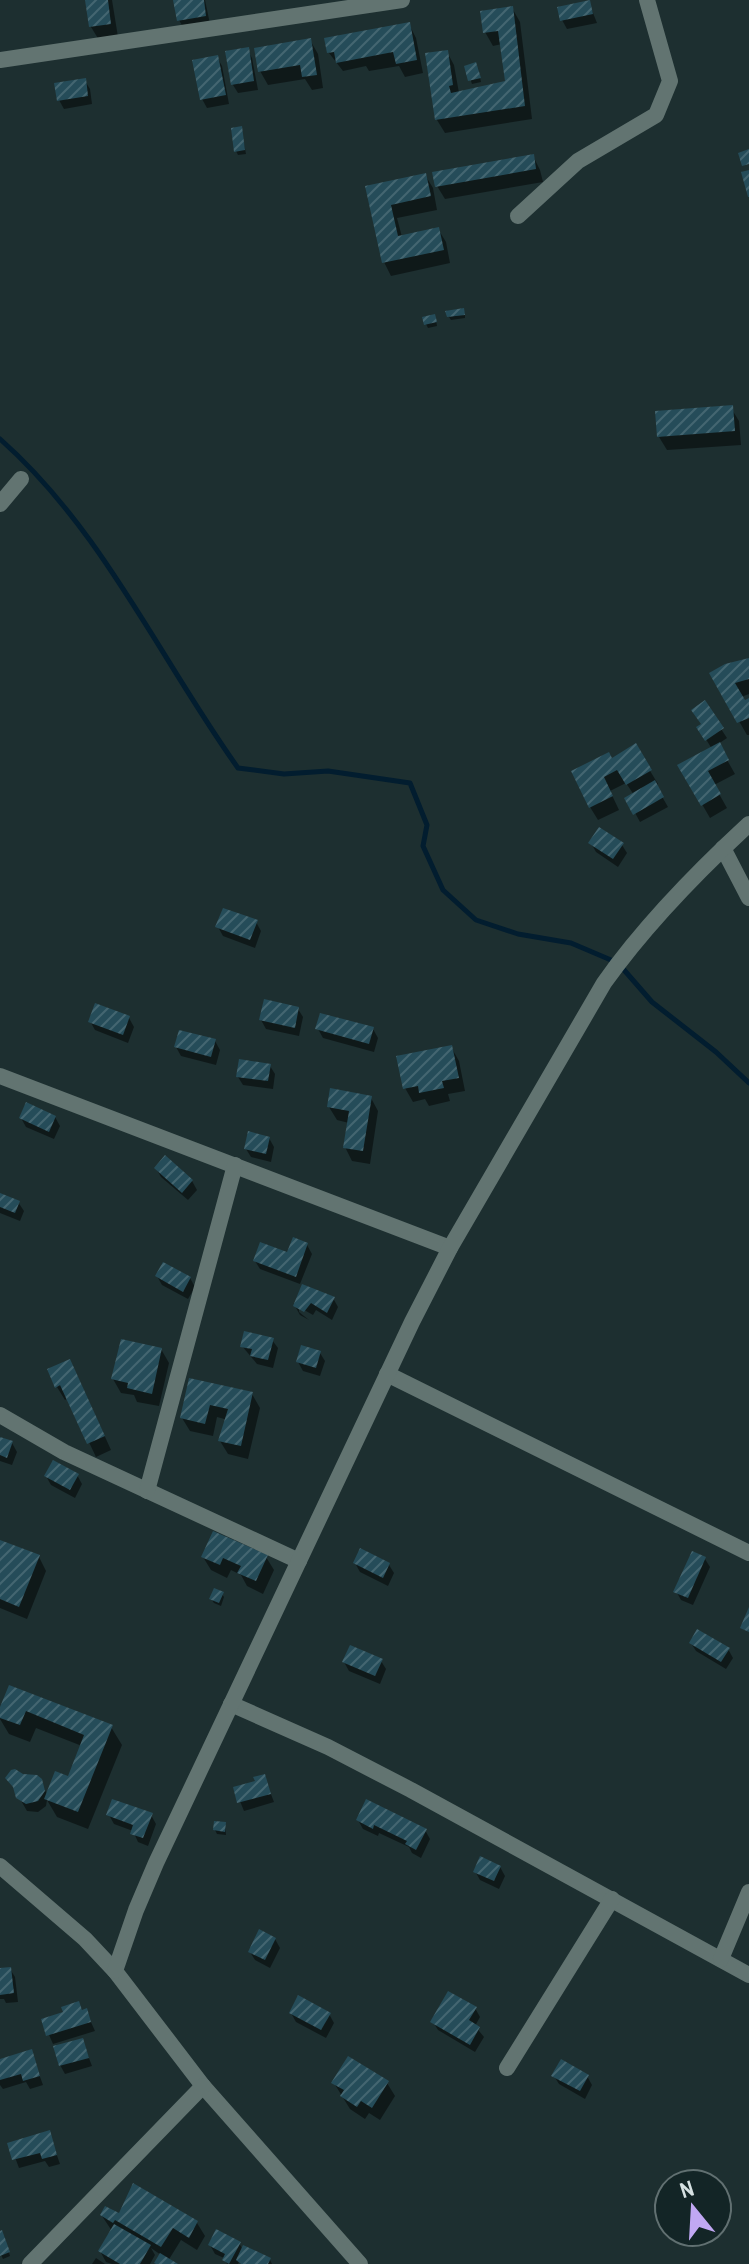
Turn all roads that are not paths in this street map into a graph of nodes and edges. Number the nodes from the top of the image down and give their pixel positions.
1 (402, 0) edge
2 (647, 0) edge
3 (0, 60) edge
4 (518, 216) dead end
5 (21, 479) dead end
6 (0, 504) edge
7 (749, 824) edge
8 (723, 848) junction
9 (749, 898) edge
10 (0, 1076) edge
11 (235, 1165) junction
12 (450, 1248) junction
13 (387, 1374) junction
14 (0, 1415) edge
15 (147, 1491) junction
16 (749, 1553) edge
17 (299, 1561) junction
18 (231, 1704) junction
19 (0, 1866) edge
20 (749, 1892) edge
21 (612, 1899) junction
22 (721, 1959) junction
23 (115, 1971) junction
24 (749, 1975) edge
25 (507, 2068) dead end
26 (203, 2086) junction
27 (353, 2262) edge
28 (30, 2264) edge

1 - 3 street
2 - 4 street
5 - 6 street
7 - 8 street
8 - 9 street
8 - 12 street
10 - 11 street
11 - 12 street
11 - 15 street
12 - 13 street
13 - 16 street
13 - 17 street
14 - 15 street
15 - 17 street
17 - 18 street
18 - 21 street
18 - 23 street
19 - 23 street
20 - 22 street
21 - 22 street
21 - 25 street
22 - 24 street
23 - 26 street
26 - 27 street
26 - 28 street

